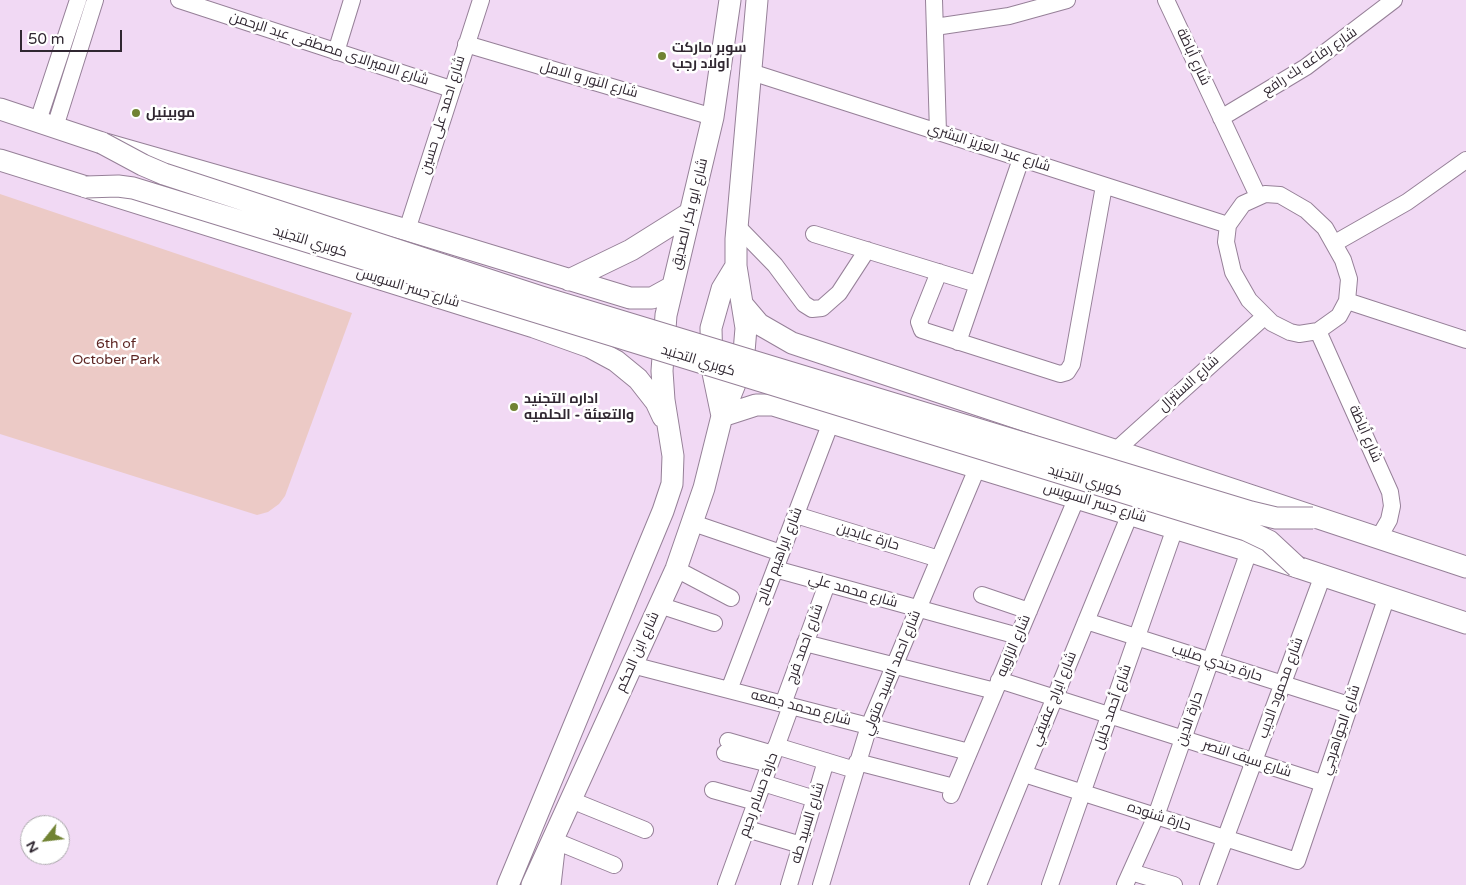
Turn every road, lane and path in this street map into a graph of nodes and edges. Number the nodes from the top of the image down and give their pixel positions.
1 (78, 0) edge
2 (95, 0) edge
3 (179, 0) edge
4 (352, 0) edge
5 (481, 0) edge
6 (730, 0) edge
7 (934, 0) edge
8 (1067, 0) edge
9 (1166, 0) edge
10 (1394, 0) edge
11 (758, 1) edge
12 (220, 6) edge
13 (935, 27) junction
14 (466, 44) junction
15 (336, 52) junction
16 (751, 72) junction
17 (451, 90) junction
18 (0, 109) edge
19 (713, 117) junction
20 (1222, 118) junction
21 (46, 124) junction
22 (938, 132) junction
23 (102, 143) junction
24 (1020, 159) junction
25 (0, 160) edge
26 (1466, 160) edge
27 (1104, 186) junction
28 (86, 187) junction
29 (1258, 196) junction
30 (690, 214) junction
31 (1228, 225) junction
32 (737, 226) junction
33 (407, 230) junction
34 (814, 234) dead end
35 (1335, 243) junction
36 (867, 250) junction
37 (736, 266) junction
38 (939, 272) junction
39 (548, 273) junction
40 (569, 280) junction
41 (977, 284) junction
42 (672, 287) junction
43 (1347, 301) junction
44 (742, 304) junction
45 (1264, 316) junction
46 (534, 327) junction
47 (1318, 331) junction
48 (1465, 340) edge
49 (958, 342) junction
50 (876, 372) junction
51 (722, 416) junction
52 (831, 422) junction
53 (668, 428) junction
54 (862, 431) junction
55 (1114, 452) junction
56 (978, 466) junction
57 (1077, 497) junction
58 (796, 514) junction
59 (1130, 514) junction
60 (1313, 518) junction
61 (692, 523) junction
62 (1175, 528) junction
63 (1378, 539) junction
64 (1249, 551) junction
65 (781, 553) junction
66 (939, 559) junction
67 (1297, 566) junction
68 (1466, 567) edge
69 (776, 568) junction
70 (676, 569) junction
71 (1323, 575) junction
72 (827, 584) junction
73 (982, 595) dead end
74 (1386, 596) junction
75 (731, 598) dead end
76 (659, 605) junction
77 (918, 609) junction
78 (1028, 612) junction
79 (1086, 622) junction
80 (714, 623) dead end
81 (1466, 623) edge
82 (1018, 636) junction
83 (1137, 638) junction
84 (805, 643) junction
85 (1210, 661) junction
86 (632, 665) junction
87 (894, 666) junction
88 (1282, 684) junction
89 (997, 686) junction
90 (730, 690) junction
91 (1055, 698) junction
92 (787, 705) junction
93 (1349, 705) junction
94 (1110, 716) junction
95 (869, 726) junction
96 (1183, 739) junction
97 (726, 747) dead end
98 (969, 752) junction
99 (773, 755) junction
100 (826, 761) junction
101 (1254, 761) junction
102 (856, 766) junction
103 (1024, 774) junction
104 (763, 783) junction
105 (1322, 783) junction
106 (713, 790) dead end
107 (1083, 793) junction
108 (815, 799) junction
109 (571, 800) junction
110 (756, 802) junction
111 (1156, 816) junction
112 (747, 829) junction
113 (645, 830) dead end
114 (1225, 839) junction
115 (553, 840) junction
116 (801, 845) junction
117 (1294, 861) joint
118 (614, 866) dead end
119 (1128, 879) edge
120 (508, 884) edge
121 (532, 885) edge
122 (550, 885) edge
123 (726, 885) edge
124 (789, 885) edge
125 (821, 885) edge
126 (978, 885) edge
127 (1050, 885) edge
128 (1174, 885) edge
129 (1208, 885) edge

1 - 21 street
2 - 21 street
3 - 12 street, شارع الاميرالاى مصطفى عبد الرحمن
4 - 15 street
5 - 14 street, شارع احمد على حسين
6 - 19 main road, شارع ابو بكر الصديق
7 - 13 street
8 - 13 street
9 - 20 street, شارع أباظة
10 - 20 street, شارع رفاعه بك رافع
11 - 16 main road
12 - 15 street, شارع الاميرالاى مصطفى عبد الرحمن
13 - 22 street
14 - 17 street, شارع احمد على حسين
14 - 19 street, شارع النور و الامل
15 - 17 street, شارع الاميرالاى مصطفى عبد الرحمن
16 - 22 street, شارع عبد العزيز البشري
16 - 32 main road
17 - 33 street, شارع احمد على حسين
18 - 21 main road
19 - 30 main road, شارع ابو بكر الصديق
20 - 29 street, شارع أباظة
21 - 23 main road
22 - 24 street, شارع عبد العزيز البشري
23 - 33 main road
23 - 60 main road, كوبري التجنيد, bridge
24 - 27 street, شارع عبد العزيز البشري
24 - 41 street
25 - 28 main road, شارع جسر السويس
26 - 35 street
27 - 31 street, شارع عبد العزيز البشري
27 - 49 street
28 - 46 main road, شارع جسر السويس
28 - 67 main road, كوبري التجنيد, bridge
29 - 31 street
29 - 35 street
30 - 40 main road
30 - 42 main road, شارع ابو بكر الصديق
31 - 45 street
32 - 36 street
32 - 37 main road
33 - 39 main road
34 - 36 street
35 - 43 street
36 - 38 street
37 - 44 main road
37 - 51 main road
38 - 41 street
38 - 49 street
39 - 40 main road
39 - 46 main road
40 - 42 main road
41 - 49 street
42 - 53 main road, شارع ابو بكر الصديق
43 - 47 street
43 - 48 street
44 - 50 main road
44 - 51 main road
45 - 47 street
45 - 55 street, شارع السنترال
46 - 53 main road, شارع جسر السويس
47 - 63 street, شارع أباظة
50 - 54 main road
50 - 55 main road
51 - 52 main road, شارع جسر السويس
51 - 61 main road, شارع ابن الحكم
52 - 54 main road, شارع جسر السويس
52 - 58 street, شارع ابراهيم صالح
53 - 120 main road
54 - 56 main road, شارع جسر السويس
55 - 60 main road
56 - 57 main road, شارع جسر السويس
56 - 66 street, شارع احمد السيد متولي
57 - 59 main road, شارع جسر السويس
57 - 78 street, شارع الزاويه
58 - 65 street, شارع ابراهيم صالح
58 - 66 street, حارة عابدين
59 - 62 main road, شارع جسر السويس
59 - 79 street, شارع ابراج عفيفي
60 - 63 main road
61 - 65 street
61 - 70 main road, شارع ابن الحكم
62 - 64 main road, شارع جسر السويس
62 - 83 street, شارع أحمد خليل
63 - 68 main road
64 - 67 main road, شارع جسر السويس
64 - 85 street, حارة الدين
65 - 69 street, شارع ابراهيم صالح
66 - 77 street, شارع احمد السيد متولي
67 - 71 main road, شارع جسر السويس
69 - 72 street, شارع محمد علي
69 - 90 street, شارع ابراهيم صالح
70 - 75 street
70 - 76 main road, شارع ابن الحكم
71 - 74 main road, شارع جسر السويس
71 - 88 street, شارع محمود الديب
72 - 77 street, شارع محمد علي
72 - 84 street, شارع احمد فرج
73 - 78 street
74 - 81 main road, شارع جسر السويس
74 - 93 street, شارع الجواهرجي
76 - 80 street
76 - 86 main road, شارع ابن الحكم
77 - 82 street, شارع محمد علي
77 - 87 street, شارع احمد السيد متولي
78 - 82 street, شارع الزاويه
79 - 83 street, حارة جندي صليب
79 - 91 street, شارع ابراج عفيفي
82 - 89 street, شارع الزاويه
83 - 85 street, حارة جندي صليب
83 - 94 street, شارع أحمد خليل
84 - 87 street, شارع سيف النصر
84 - 92 street, شارع احمد فرج
85 - 88 street, حارة جندي صليب
85 - 96 street, حارة الدين
86 - 90 street, شارع محمد جمعه
86 - 109 main road, شارع ابن الحكم
87 - 89 street, شارع سيف النصر
87 - 95 street, شارع احمد السيد متولي
88 - 93 street, حارة جندي صليب
88 - 101 street, شارع محمود الديب
89 - 91 street, شارع سيف النصر
89 - 98 street, شارع الزاويه
90 - 92 street, شارع محمد جمعه
91 - 94 street, شارع سيف النصر
91 - 103 street, شارع ابراج عفيفي
92 - 95 street, شارع محمد جمعه
92 - 99 street, حارة حسام رحيم
93 - 105 street, شارع الجواهرجي
94 - 96 street, شارع سيف النصر
94 - 107 street, شارع أحمد خليل
95 - 98 street, شارع محمد جمعه
95 - 102 street, شارع احمد السيد متولي
96 - 101 street, شارع سيف النصر
96 - 111 street, حارة الدين
97 - 99 street
98 - 102 street, شارع الزاويه
99 - 100 street
99 - 104 street, حارة حسام رحيم
100 - 102 street
100 - 108 street, شارع السيد طه
101 - 105 street, شارع سيف النصر
101 - 114 street, شارع محمود الديب
102 - 125 street, شارع احمد السيد متولي
103 - 107 street, حارة شنوده
103 - 126 street, شارع ابراج عفيفي
104 - 108 street
104 - 110 street, حارة حسام رحيم
105 - 117 street, شارع الجواهرجي
106 - 110 street
107 - 111 street, حارة شنوده
107 - 127 street, شارع أحمد خليل
108 - 116 street, شارع السيد طه
109 - 113 street
109 - 115 main road, شارع ابن الحكم
110 - 112 street, حارة حسام رحيم
111 - 114 street, حارة شنوده
111 - 119 street, حارة الدين
112 - 116 street
112 - 123 street, حارة حسام رحيم
114 - 117 street, حارة شنوده
114 - 129 street, شارع محمود الديب
115 - 118 street
115 - 121 main road
115 - 122 main road, شارع ابن الحكم
116 - 124 street, شارع السيد طه
119 - 128 street

